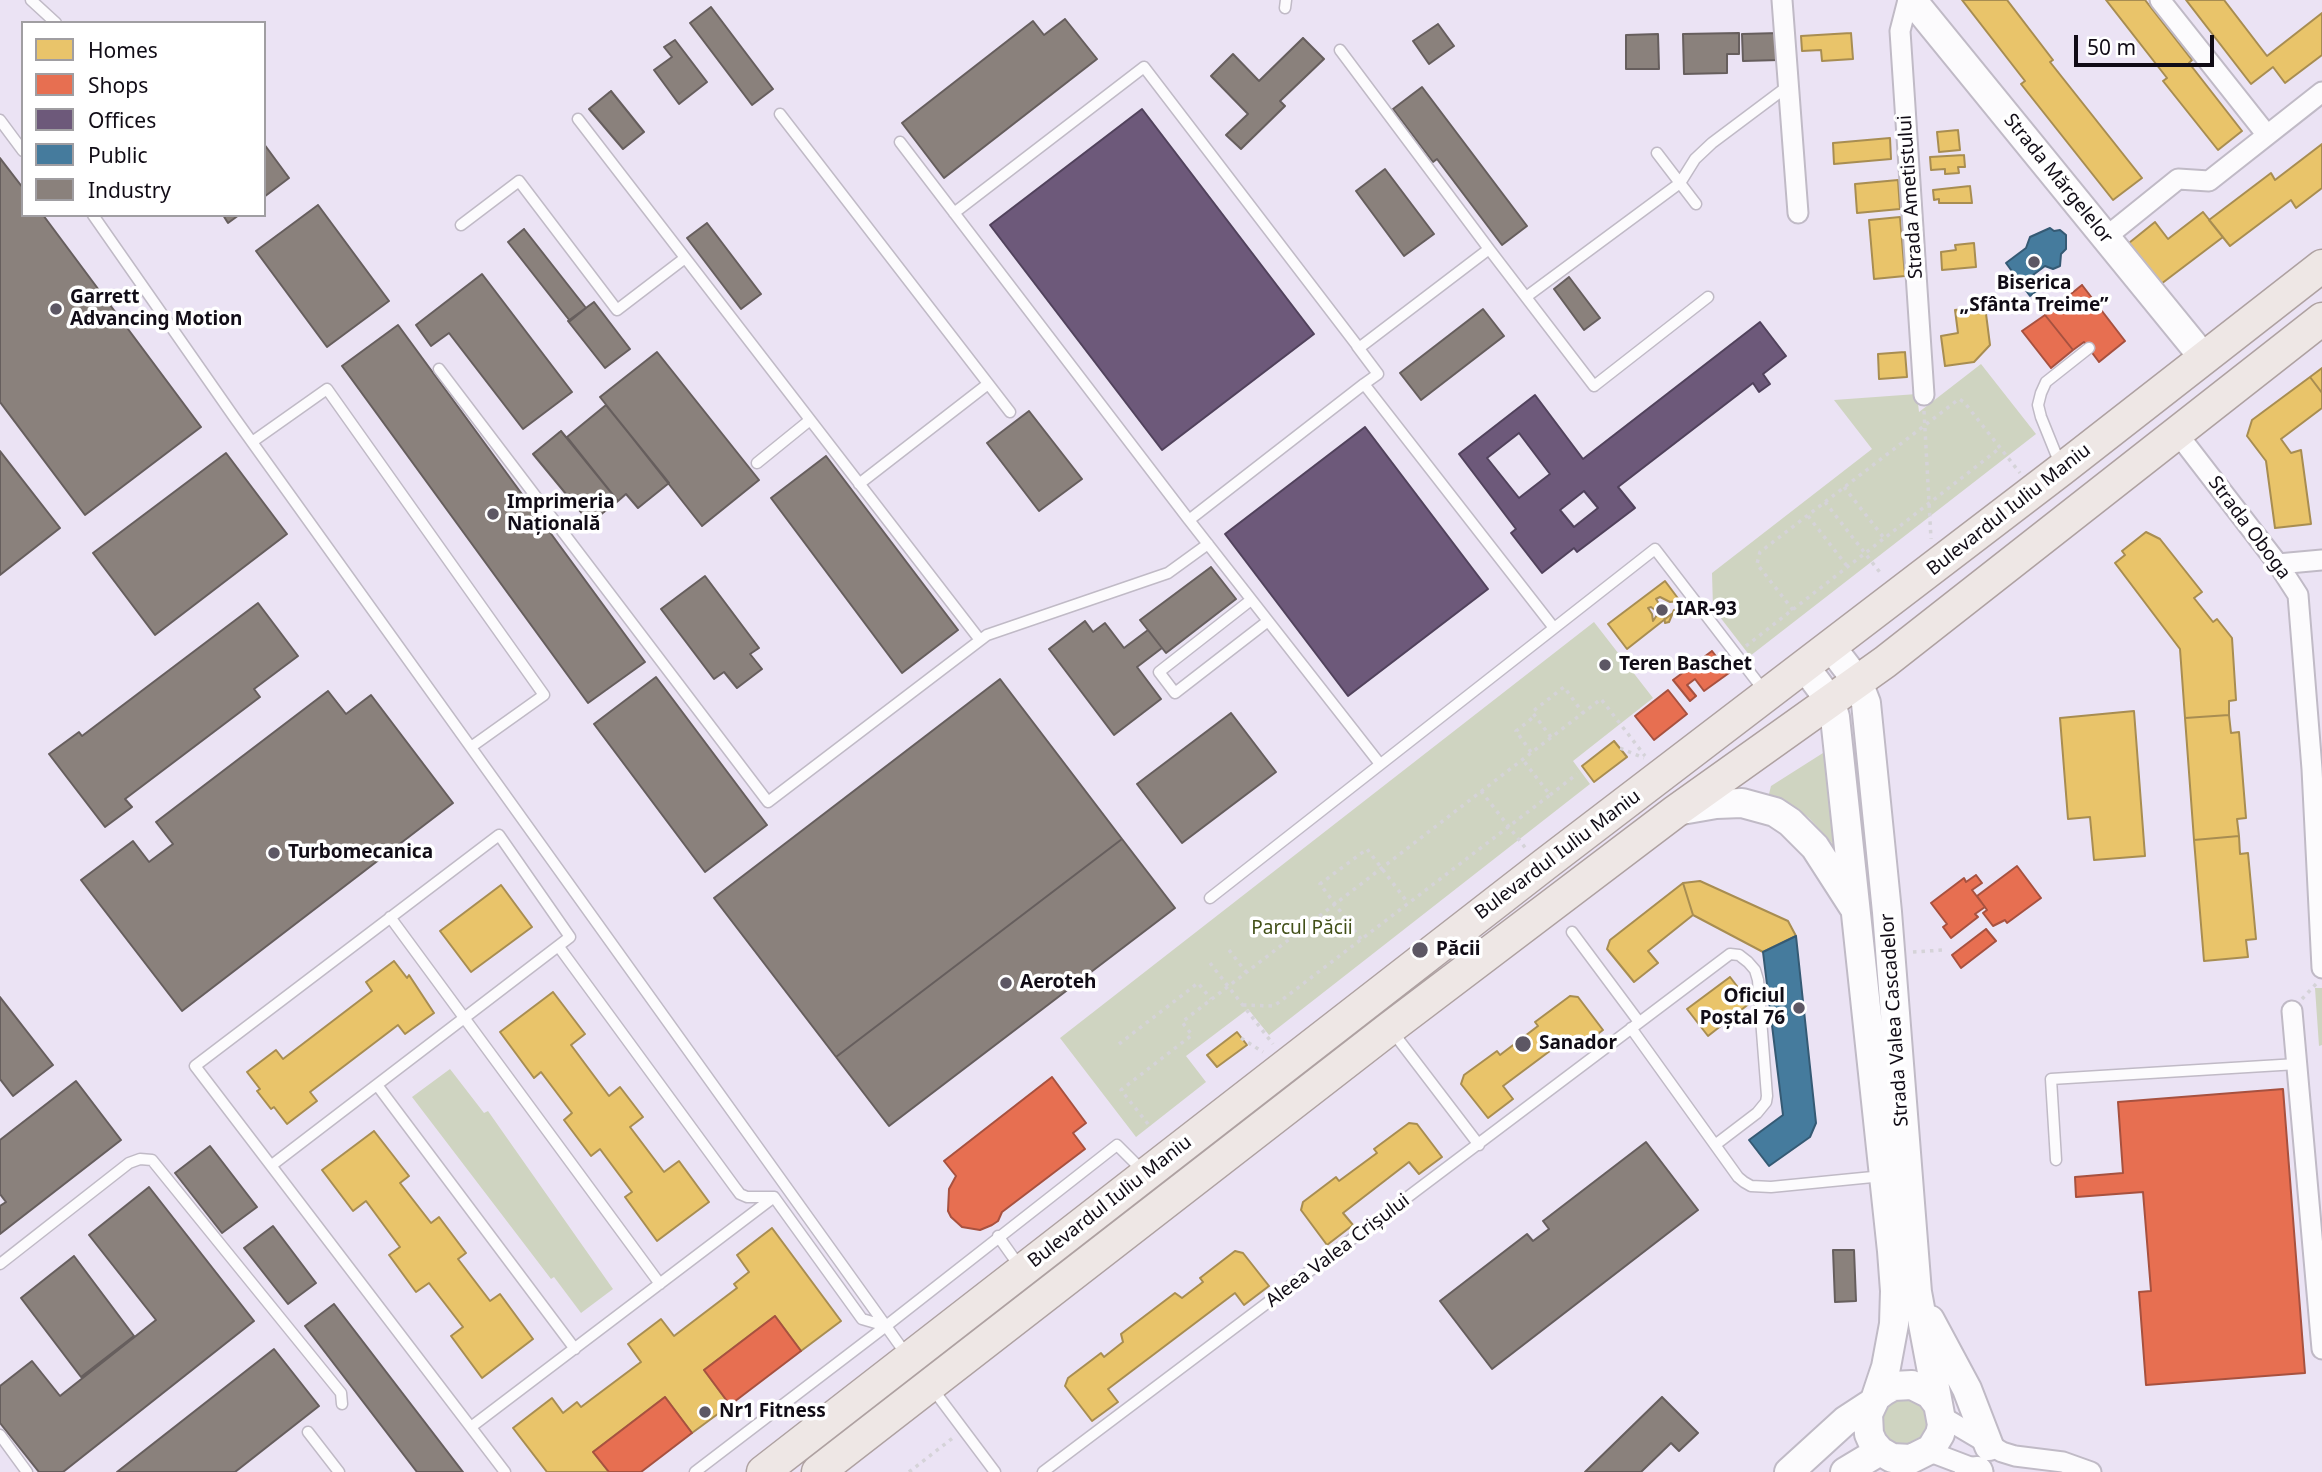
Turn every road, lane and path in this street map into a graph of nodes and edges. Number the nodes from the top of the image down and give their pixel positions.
1 (31, 0) edge
2 (1782, 0) edge
3 (1910, 0) edge
4 (2160, 0) edge
5 (54, 21) edge
6 (1340, 50) dead end
7 (1788, 85) junction
8 (2322, 92) edge
9 (780, 114) dead end
10 (578, 119) dead end
11 (0, 120) edge
12 (2267, 135) junction
13 (900, 142) dead end
14 (21, 147) edge
15 (1657, 153) dead end
16 (1680, 183) junction
17 (1696, 204) dead end
18 (954, 213) junction
19 (1798, 213) dead end
20 (94, 217) edge
21 (461, 225) dead end
22 (2106, 237) junction
23 (1489, 249) junction
24 (685, 258) junction
25 (2322, 266) edge
26 (1526, 297) junction
27 (1708, 297) dead end
28 (2322, 319) edge
29 (1357, 345) junction
30 (2089, 348) dead end
31 (2204, 358) junction
32 (439, 369) dead end
33 (988, 384) junction
34 (1364, 384) junction
35 (1924, 395) dead end
36 (1010, 412) dead end
37 (810, 420) junction
38 (1925, 425) junction
39 (2177, 433) junction
40 (252, 442) junction
41 (2000, 448) junction
42 (757, 463) dead end
43 (2062, 469) junction
44 (859, 484) junction
45 (1844, 488) junction
46 (2034, 491) junction
47 (1825, 502) junction
48 (1929, 504) junction
49 (1808, 516) junction
50 (1189, 520) junction
51 (1884, 539) junction
52 (1208, 544) junction
53 (1865, 553) junction
54 (2322, 560) edge
55 (2278, 564) junction
56 (1848, 567) junction
57 (1932, 569) junction
58 (1898, 596) junction
59 (1251, 600) junction
60 (1793, 610) junction
61 (1268, 621) junction
62 (1554, 628) junction
63 (980, 640) junction
64 (1831, 648) junction
65 (1736, 654) junction
66 (1805, 667) junction
67 (1858, 682) junction
68 (1767, 695) junction
69 (1831, 702) junction
70 (1583, 713) junction
71 (1535, 716) junction
72 (1551, 737) junction
73 (471, 747) junction
74 (1532, 752) junction
75 (1522, 760) junction
76 (1648, 760) dead end
77 (1380, 764) junction
78 (2317, 768) edge
79 (1577, 774) dead end
80 (1481, 791) junction
81 (1550, 795) junction
82 (1676, 811) junction
83 (1508, 826) junction
84 (1530, 854) dead end
85 (1381, 868) junction
86 (1210, 898) dead end
87 (1408, 903) junction
88 (1335, 904) junction
89 (1858, 914) junction
90 (390, 917) junction
91 (1572, 932) dead end
92 (1361, 939) junction
93 (559, 947) junction
94 (1229, 950) dead end
95 (1943, 950) dead end
96 (1931, 951) dead end
97 (1210, 962) dead end
98 (2322, 967) edge
99 (1246, 972) junction
100 (2322, 977) edge
101 (1228, 986) junction
102 (1211, 999) junction
103 (1243, 1005) junction
104 (2292, 1011) joint
105 (465, 1018) junction
106 (1635, 1025) junction
107 (1390, 1028) junction
108 (1119, 1044) dead end
109 (1273, 1044) dead end
110 (2297, 1063) junction
111 (377, 1085) junction
112 (1148, 1124) dead end
113 (2314, 1140) edge
114 (1479, 1145) junction
115 (1716, 1145) junction
116 (2056, 1160) dead end
117 (272, 1165) junction
118 (1146, 1174) junction
119 (1895, 1174) junction
120 (775, 1197) junction
121 (998, 1236) junction
122 (0, 1264) edge
123 (1022, 1269) junction
124 (660, 1284) junction
125 (1917, 1292) junction
126 (2320, 1300) edge
127 (886, 1326) junction
128 (575, 1349) junction
129 (2322, 1349) edge
130 (909, 1358) junction
131 (930, 1385) junction
132 (1874, 1401) junction
133 (342, 1404) dead end
134 (1938, 1409) junction
135 (471, 1427) junction
136 (963, 1430) junction
137 (308, 1432) dead end
138 (0, 1435) edge
139 (1884, 1459) edge
140 (1927, 1462) edge
141 (1980, 1465) edge
142 (27, 1472) edge
143 (340, 1472) edge
144 (505, 1472) edge
145 (695, 1472) edge
146 (763, 1472) edge
147 (818, 1472) edge
148 (909, 1472) edge
149 (995, 1472) edge
150 (1043, 1472) edge
151 (1789, 1472) edge
152 (1845, 1472) edge
153 (2091, 1472) edge

1 - 5 lane
2 - 7 street
3 - 22 main road, Strada Mărgelelor
3 - 35 street, Strada Ametistului
4 - 12 street
6 - 23 lane
7 - 16 lane
7 - 19 street
8 - 12 street
9 - 33 lane
10 - 24 lane
11 - 14 lane
12 - 22 street
13 - 18 lane
15 - 16 lane
16 - 17 lane
16 - 26 lane
18 - 29 lane
18 - 50 lane
20 - 40 lane
21 - 24 lane
22 - 31 main road, Strada Mărgelelor
23 - 26 lane
23 - 29 lane
24 - 37 lane
25 - 31 main road, Bulevardul Iuliu Maniu
26 - 27 lane
28 - 39 main road, Bulevardul Iuliu Maniu
29 - 34 lane
30 - 43 lane
31 - 43 main road, Bulevardul Iuliu Maniu
32 - 63 lane
33 - 36 lane
33 - 44 lane
34 - 50 lane
34 - 62 lane
37 - 42 lane
37 - 44 lane
38 - 41 path
38 - 45 path
38 - 48 path
39 - 55 street, Strada Oboga
39 - 67 main road, Bulevardul Iuliu Maniu
40 - 73 lane
40 - 73 lane
41 - 46 path
41 - 48 path
43 - 46 main road, Bulevardul Iuliu Maniu
44 - 63 lane
45 - 47 path
45 - 51 path
46 - 57 main road, Bulevardul Iuliu Maniu
47 - 49 path
47 - 53 path
48 - 51 path
48 - 57 path
49 - 56 path
49 - 60 path
50 - 52 lane
51 - 53 path
52 - 59 lane
52 - 63 lane
53 - 56 path
53 - 58 path
54 - 55 street
55 - 78 street, Strada Oboga
56 - 60 path
57 - 58 main road, Bulevardul Iuliu Maniu
58 - 64 main road, Bulevardul Iuliu Maniu
59 - 61 lane
59 - 61 lane
60 - 65 path
61 - 77 lane
62 - 65 lane
62 - 77 lane
64 - 66 main road, Bulevardul Iuliu Maniu
64 - 67 main road, Strada Valea Cascadelor
65 - 68 lane
66 - 68 main road, Bulevardul Iuliu Maniu
66 - 69 main road, Strada Valea Cascadelor
67 - 69 main road, Bulevardul Iuliu Maniu
67 - 119 main road, Strada Valea Cascadelor
68 - 118 main road, Bulevardul Iuliu Maniu
69 - 82 main road, Bulevardul Iuliu Maniu
69 - 89 main road, Strada Valea Cascadelor
70 - 71 path
70 - 72 path
70 - 76 path
71 - 72 path
71 - 74 path
72 - 74 path
73 - 127 lane
74 - 75 path
75 - 80 path
75 - 81 path
77 - 86 lane
78 - 98 street, Strada Oboga
79 - 81 path
80 - 83 path
80 - 85 path
81 - 83 path
82 - 89 main road
82 - 107 main road, Bulevardul Iuliu Maniu
83 - 84 path
83 - 87 path
85 - 87 path
85 - 88 path
85 - 88 path
87 - 92 path
88 - 92 path
88 - 99 path
89 - 119 main road, Strada Valea Cascadelor
90 - 93 lane
90 - 105 lane
90 - 117 lane
91 - 106 lane
92 - 103 path
93 - 105 lane
93 - 120 lane
94 - 99 path
95 - 96 path
97 - 101 path
99 - 101 path
100 - 104 path
101 - 102 path
101 - 103 path
102 - 108 path
102 - 112 path
103 - 109 path
104 - 110 street
105 - 111 lane
105 - 124 lane
106 - 114 lane, Aleea Valea Crișului
106 - 115 lane
106 - 115 lane, Aleea Valea Crișului
107 - 114 lane
107 - 131 main road, Bulevardul Iuliu Maniu
110 - 113 street
110 - 116 lane
111 - 117 lane
111 - 128 lane
113 - 126 street
114 - 150 lane, Aleea Valea Crișului
115 - 119 lane
117 - 135 lane
118 - 121 lane
118 - 123 main road, Bulevardul Iuliu Maniu
119 - 125 main road, Strada Valea Cascadelor
119 - 132 main road, Strada Valea Cascadelor
120 - 124 lane
120 - 127 lane
121 - 123 lane
121 - 127 lane
122 - 133 lane
123 - 130 main road, Bulevardul Iuliu Maniu
124 - 128 lane
125 - 134 main road, Strada Valea Cascadelor
125 - 141 main road
126 - 129 street
127 - 130 lane
127 - 145 lane
128 - 135 lane
130 - 146 main road, Bulevardul Iuliu Maniu
131 - 136 lane
131 - 147 main road, Bulevardul Iuliu Maniu
132 - 134 main road
132 - 139 main road
132 - 151 main road
134 - 140 main road
134 - 141 street
135 - 144 lane
136 - 148 path
136 - 149 lane
137 - 143 lane
138 - 142 lane
139 - 140 main road
139 - 152 main road
140 - 141 street
141 - 153 street

